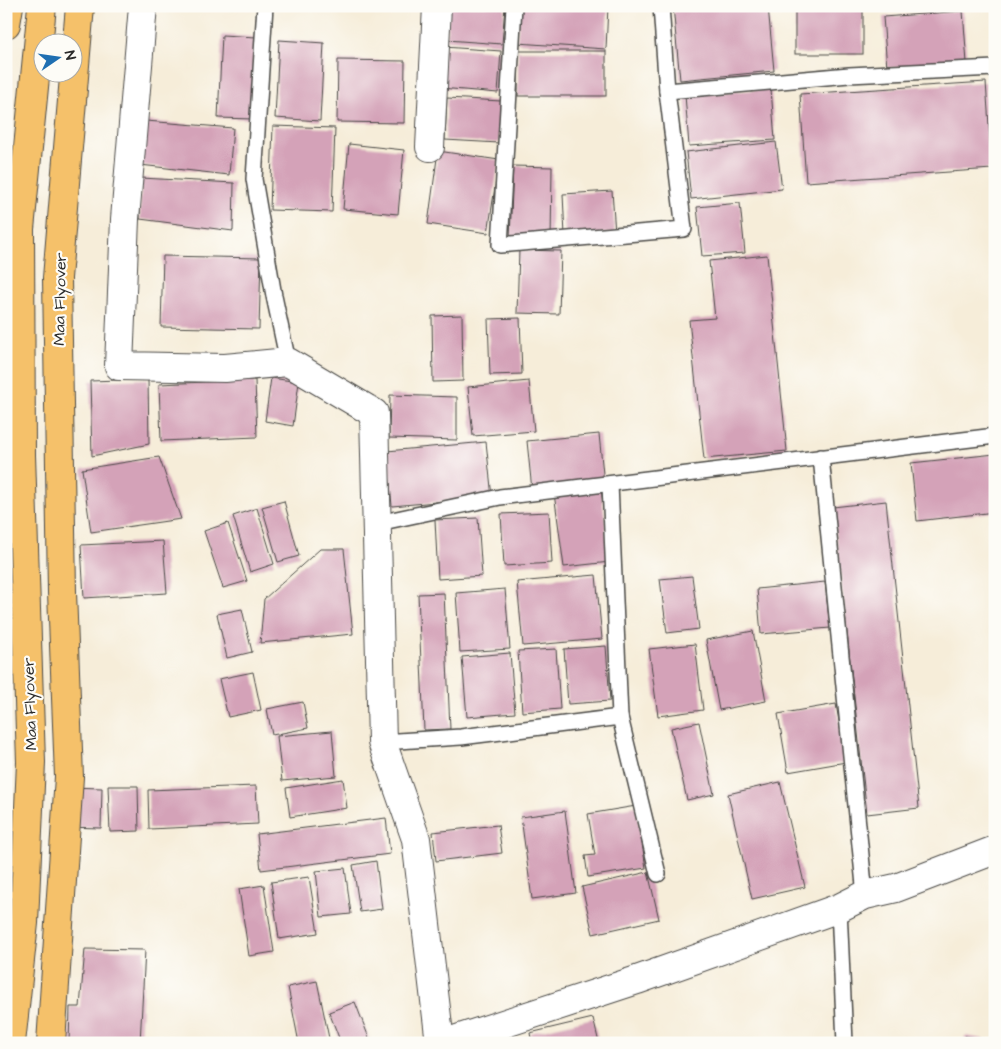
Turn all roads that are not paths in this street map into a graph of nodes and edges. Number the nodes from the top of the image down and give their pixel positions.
1 (9, 6) edge
2 (42, 6) edge
3 (80, 6) edge
4 (143, 6) edge
5 (265, 6) edge
6 (437, 6) edge
7 (514, 6) edge
8 (661, 6) edge
9 (6, 24) edge
10 (995, 68) edge
11 (667, 90) junction
12 (430, 147) dead end
13 (288, 362) junction
14 (995, 436) edge
15 (821, 457) junction
16 (610, 484) junction
17 (378, 523) junction
18 (620, 717) junction
19 (382, 742) junction
20 (995, 850) edge
21 (658, 874) dead end
22 (865, 895) junction
23 (840, 908) junction
24 (11, 1043) edge
25 (51, 1043) edge
26 (440, 1043) edge
27 (445, 1043) edge
28 (845, 1043) edge

1 - 9 main road
2 - 24 main road, Maa Flyover
3 - 25 main road, Maa Flyover
4 - 13 street
5 - 13 lane
6 - 12 street
7 - 11 lane
8 - 11 lane
10 - 11 lane
13 - 17 street
14 - 15 lane
15 - 16 lane
15 - 22 lane
16 - 17 lane
16 - 18 lane
17 - 19 street
18 - 19 lane
18 - 21 lane
19 - 26 street
20 - 22 street
22 - 23 street
23 - 27 street
23 - 28 lane

